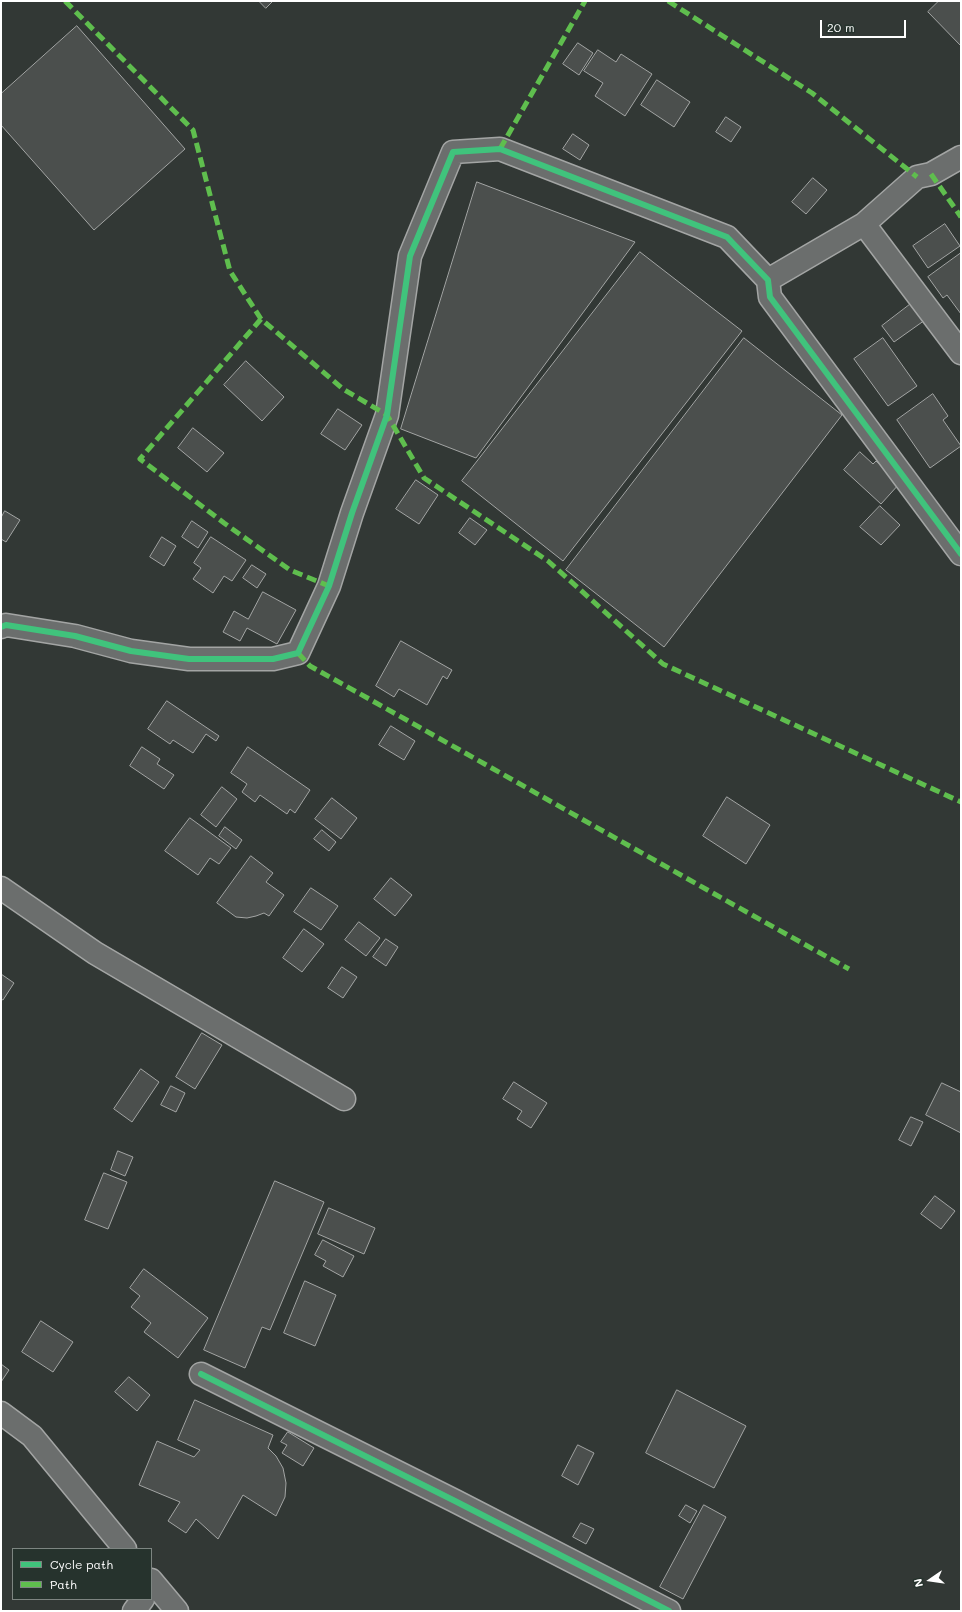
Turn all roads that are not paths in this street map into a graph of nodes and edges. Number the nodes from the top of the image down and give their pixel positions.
1 (961, 157) edge
2 (864, 224) junction
3 (768, 280) junction
4 (961, 353) edge
5 (961, 554) edge
6 (1, 627) edge
7 (1, 888) edge
8 (344, 1099) dead end
9 (200, 1374) dead end
10 (1, 1413) edge
11 (124, 1548) edge
12 (152, 1591) edge
13 (142, 1600) edge
14 (134, 1611) edge
15 (177, 1611) edge
16 (669, 1611) edge

1 - 2 street
2 - 3 street
2 - 4 street
3 - 5 street
3 - 6 street
7 - 8 street
9 - 16 street
10 - 11 street
12 - 15 street
13 - 14 street

